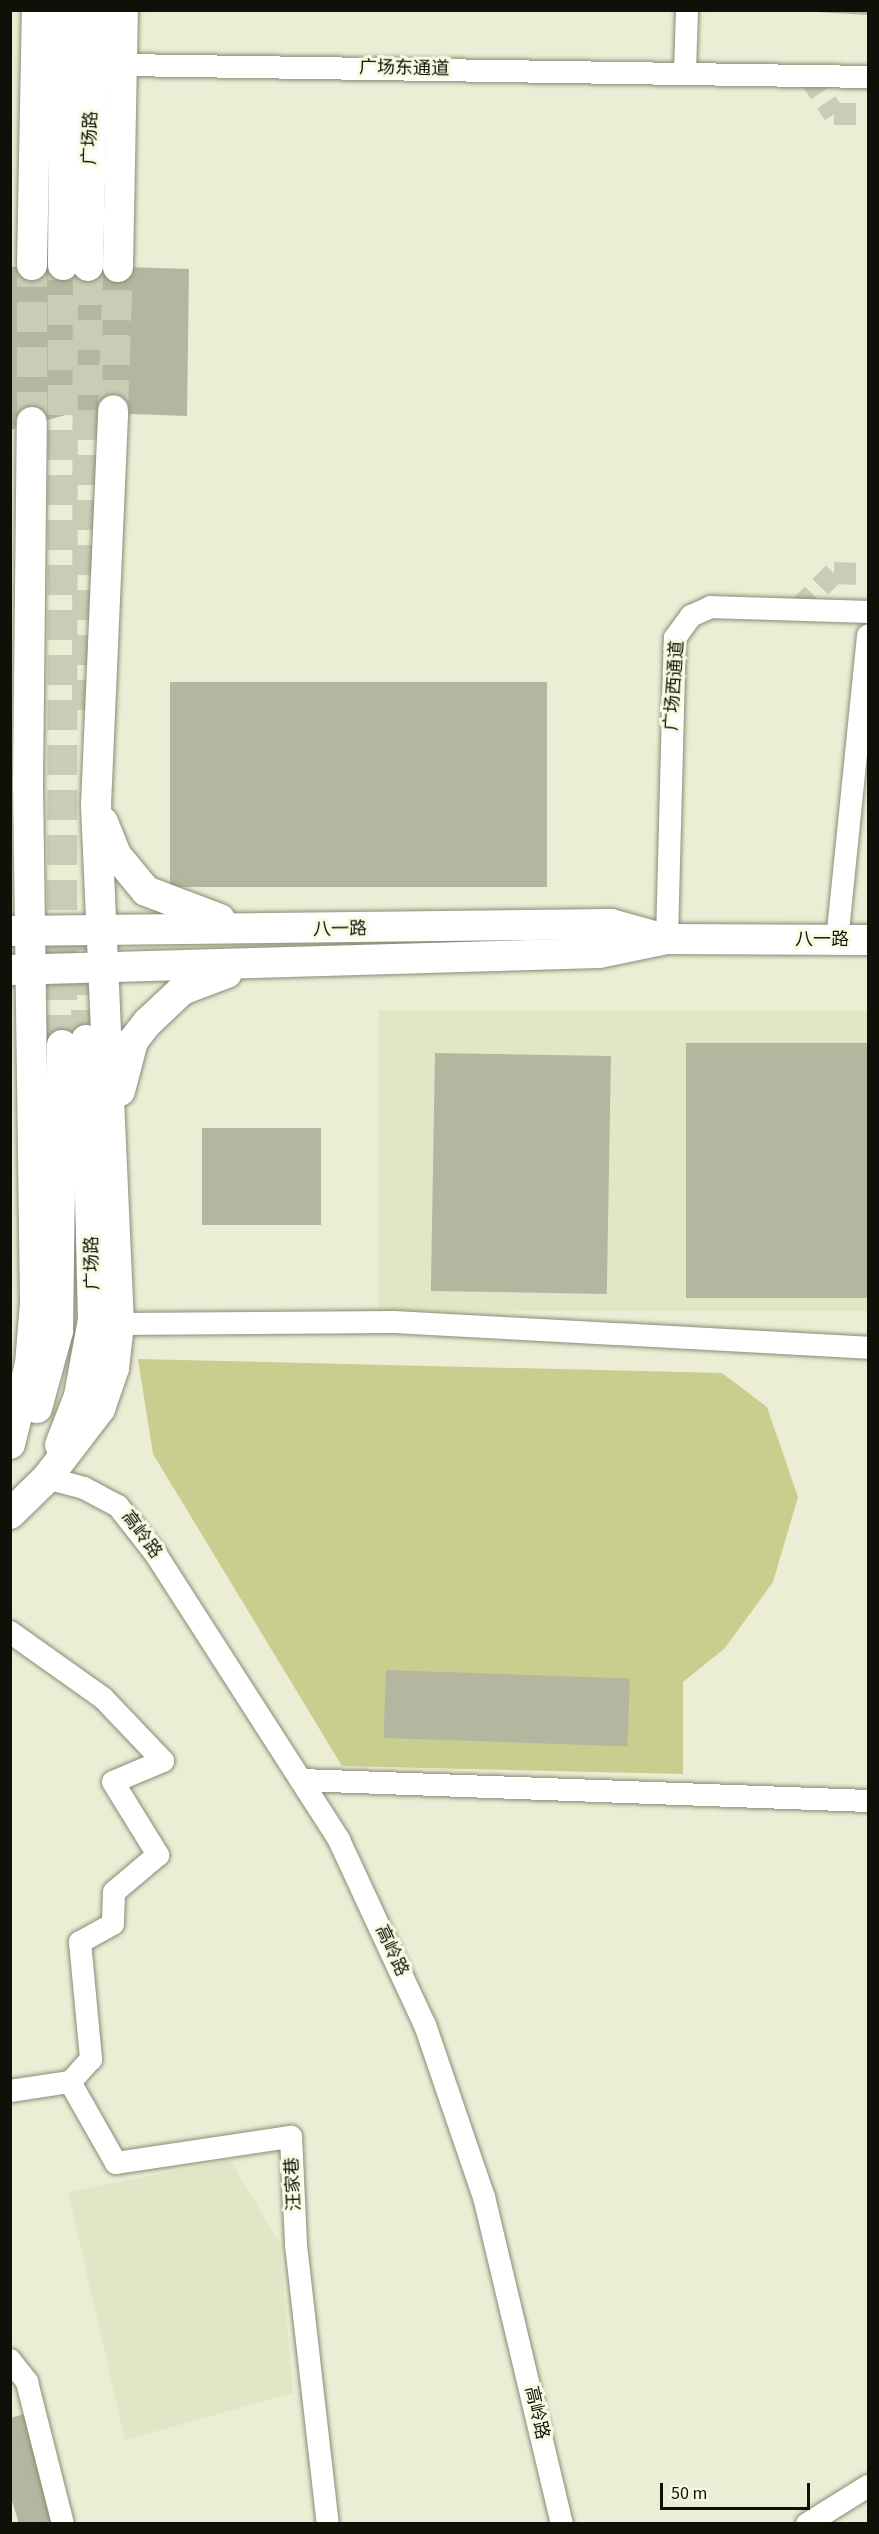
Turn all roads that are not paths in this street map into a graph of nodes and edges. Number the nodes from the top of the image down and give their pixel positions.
1 (37, 10) edge
2 (65, 10) edge
3 (94, 10) edge
4 (123, 10) edge
5 (687, 10) edge
6 (123, 65) junction
7 (685, 71) junction
8 (868, 77) edge
9 (32, 265) tunnel mouth
10 (118, 267) tunnel mouth
11 (113, 410) tunnel mouth
12 (32, 422) tunnel mouth
13 (868, 612) edge
14 (868, 636) edge
15 (28, 785) junction
16 (96, 805) junction
17 (10, 828) edge
18 (104, 929) junction
19 (20, 931) edge
20 (267, 931) junction
21 (667, 939) junction
22 (868, 940) edge
23 (837, 941) junction
24 (104, 965) junction
25 (244, 967) junction
26 (20, 969) edge
27 (10, 1028) edge
28 (32, 1075) junction
29 (112, 1130) junction
30 (119, 1324) junction
31 (868, 1348) edge
32 (10, 1444) edge
33 (10, 1457) edge
34 (47, 1478) junction
35 (10, 1514) edge
36 (10, 1632) edge
37 (301, 1780) junction
38 (868, 1801) edge
39 (70, 2082) junction
40 (10, 2091) edge
41 (10, 2360) edge
42 (868, 2486) edge
43 (63, 2523) edge
44 (328, 2523) edge
45 (562, 2523) edge
46 (807, 2523) edge

1 - 9 main road
2 - 3 main road, 广场路
4 - 6 main road
5 - 7 street
6 - 7 street, 广场东通道
6 - 10 main road
7 - 8 street, 广场东通道
11 - 16 main road
12 - 15 main road
13 - 21 street, 广场西通道
14 - 23 street
15 - 17 main road
15 - 19 main road
16 - 18 main road
16 - 20 main road
18 - 19 main road, 八一路
18 - 20 main road, 八一路
18 - 24 main road
19 - 26 main road
20 - 21 main road, 八一路
21 - 23 main road, 八一路
21 - 25 main road, 八一路
22 - 23 main road, 八一路
24 - 25 main road, 八一路
24 - 26 main road, 八一路
24 - 29 main road
25 - 29 main road
26 - 28 main road
27 - 28 main road
28 - 32 main road
29 - 30 main road
30 - 31 street
30 - 34 main road
33 - 34 main road, 广场路
34 - 35 main road
34 - 37 street, 高岭路
36 - 39 street
37 - 38 street
37 - 45 street, 高岭路
39 - 40 street
39 - 44 street, 汪家巷
41 - 43 street
42 - 46 street

